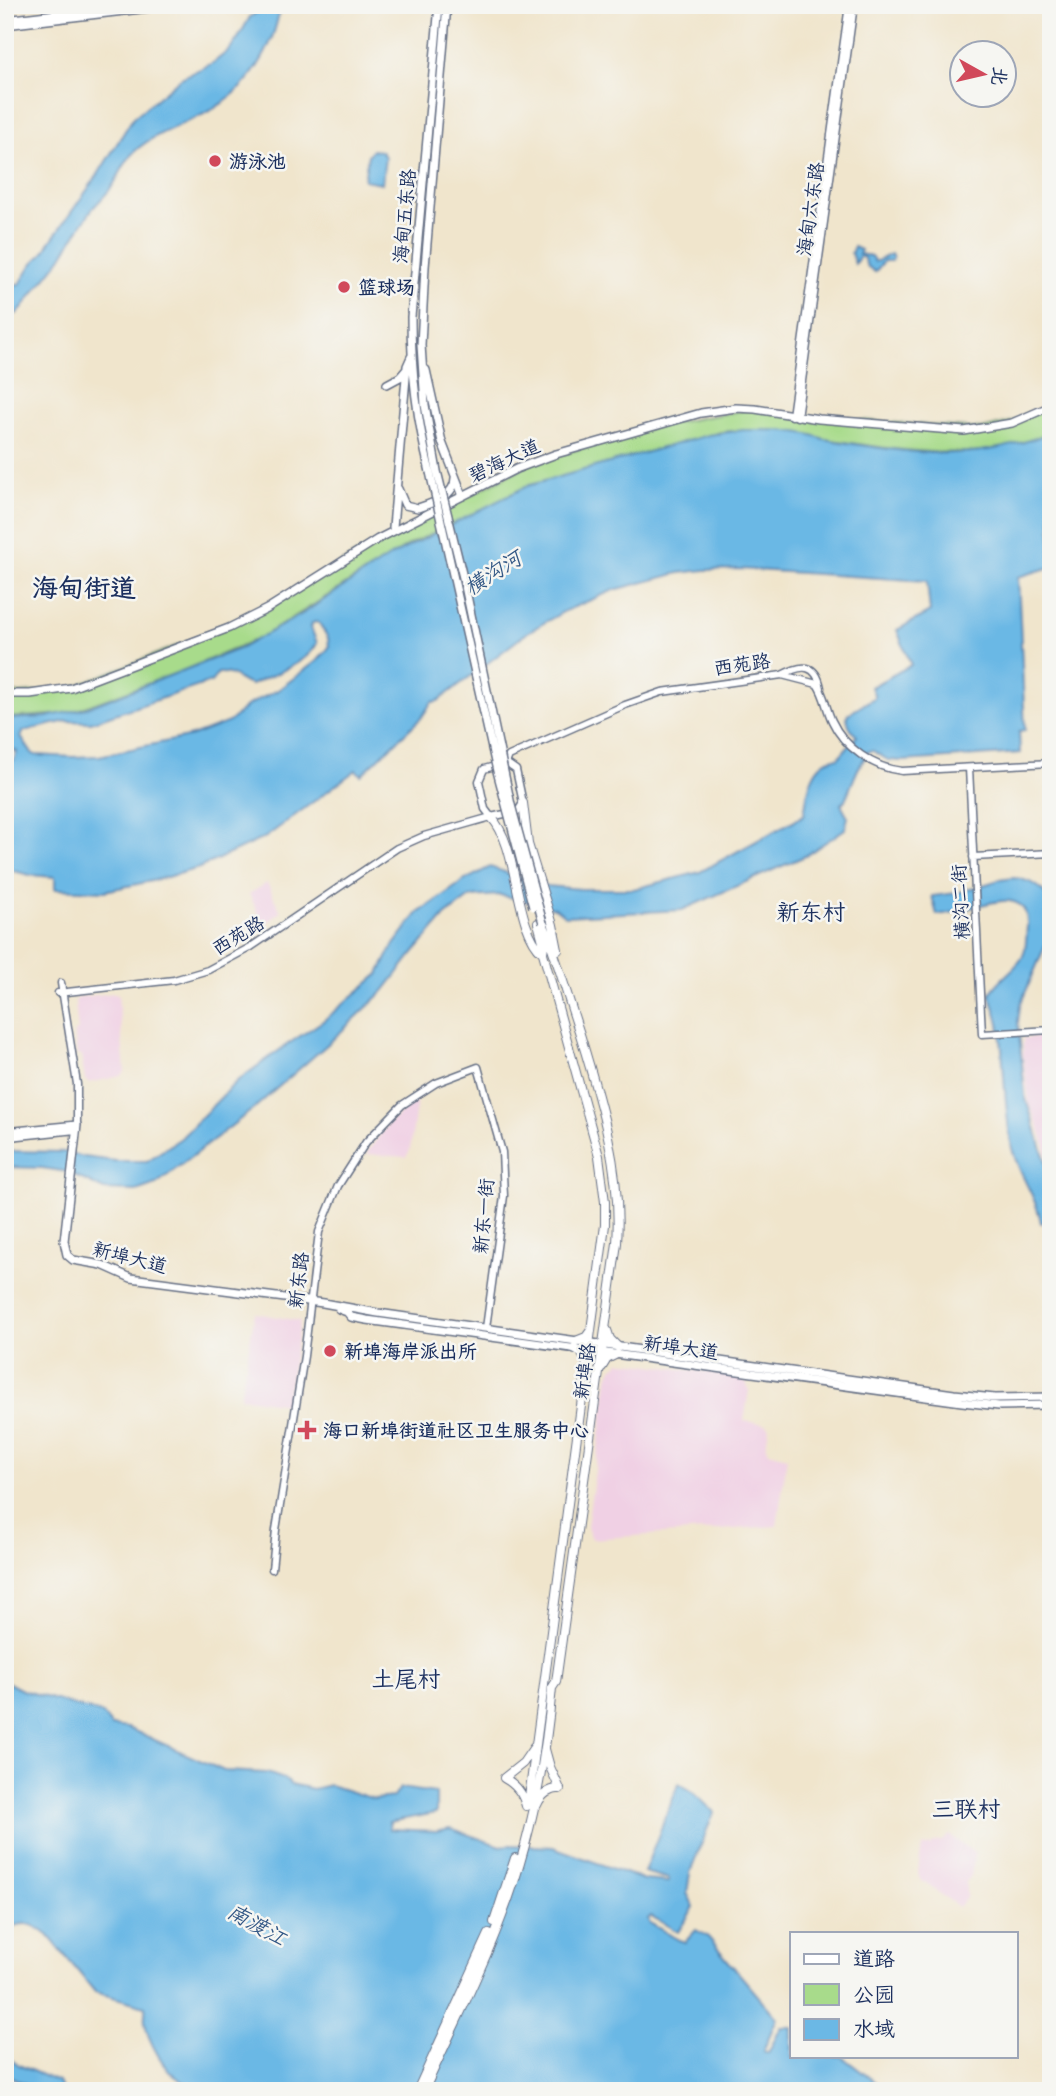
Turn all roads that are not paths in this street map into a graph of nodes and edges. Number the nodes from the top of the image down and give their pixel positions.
1 (132, 5) edge
2 (175, 5) edge
3 (439, 5) edge
4 (447, 5) edge
5 (852, 5) edge
6 (5, 23) edge
7 (421, 345) junction
8 (411, 357) junction
9 (407, 366) junction
10 (404, 397) junction
11 (1051, 405) edge
12 (795, 415) junction
13 (434, 471) junction
14 (454, 476) junction
15 (396, 485) junction
16 (462, 495) junction
17 (393, 527) junction
18 (782, 675) junction
19 (821, 690) junction
20 (5, 693) edge
21 (528, 748) junction
22 (506, 763) junction
23 (1051, 763) edge
24 (969, 768) junction
25 (516, 770) junction
26 (523, 803) junction
27 (491, 817) junction
28 (1051, 853) edge
29 (973, 857) junction
30 (541, 923) junction
31 (543, 953) junction
32 (558, 960) junction
33 (1051, 1030) edge
34 (478, 1067) joint
35 (75, 1128) junction
36 (5, 1132) edge
37 (5, 1137) edge
38 (312, 1303) junction
39 (592, 1327) junction
40 (606, 1327) junction
41 (486, 1328) junction
42 (575, 1344) junction
43 (590, 1346) junction
44 (603, 1348) junction
45 (617, 1350) junction
46 (587, 1366) junction
47 (601, 1369) junction
48 (1051, 1397) edge
49 (1051, 1405) edge
50 (272, 1569) dead end
51 (541, 1743) junction
52 (528, 1820) junction
53 (417, 2091) edge
54 (424, 2091) edge

1 - 6 main road
2 - 6 main road
3 - 8 main road, 海甸五东路
4 - 7 main road, 海甸五东路
5 - 12 main road, 海甸六东路
7 - 13 main road, 海甸五东路
7 - 14 main road
8 - 9 main road
8 - 13 main road, 海甸五东路
9 - 10 main road
9 - 10 main road
10 - 15 main road
11 - 12 main road, 碧海大道
12 - 16 main road, 碧海大道
13 - 30 main road, bridge
14 - 15 main road
14 - 16 main road
15 - 17 main road
16 - 17 main road, 碧海大道
16 - 20 main road, 碧海大道
17 - 20 main road, 碧海大道
18 - 19 main road, 西苑路
18 - 19 main road
18 - 21 main road, 西苑路
19 - 24 main road
21 - 22 main road, 西苑路
21 - 25 main road
22 - 25 main road
22 - 27 main road, 西苑路
23 - 24 main road
24 - 29 main road, 横沟二街
25 - 26 main road
26 - 27 main road, 西苑路
26 - 32 highway
27 - 31 highway
27 - 35 main road, 西苑路
28 - 29 main road
29 - 33 main road, 横沟二街
30 - 31 highway
30 - 32 highway
31 - 39 highway, 新埠路
32 - 40 highway, 新埠路
34 - 38 main road, 新东路
34 - 41 main road, 新东一街
35 - 36 main road
35 - 37 main road
35 - 38 main road, 新埠大道
38 - 41 main road, 新埠大道
38 - 42 main road, 新埠大道
38 - 50 main road, 新东路
39 - 42 highway
39 - 43 highway, 新埠路
40 - 44 highway, 新埠路
40 - 45 highway
41 - 42 main road, 新埠大道
42 - 43 main road, 新埠大道
42 - 46 highway
43 - 44 main road, 新埠大道
43 - 46 highway, 新埠路
44 - 45 main road, 新埠大道
44 - 47 highway, 新埠路
45 - 47 highway
45 - 48 main road, 新埠大道
45 - 49 main road, 新埠大道
46 - 51 highway, 新埠路
47 - 51 highway, 新埠路
51 - 52 highway, 新埠路
51 - 52 highway
51 - 52 highway
52 - 53 highway
52 - 54 highway

